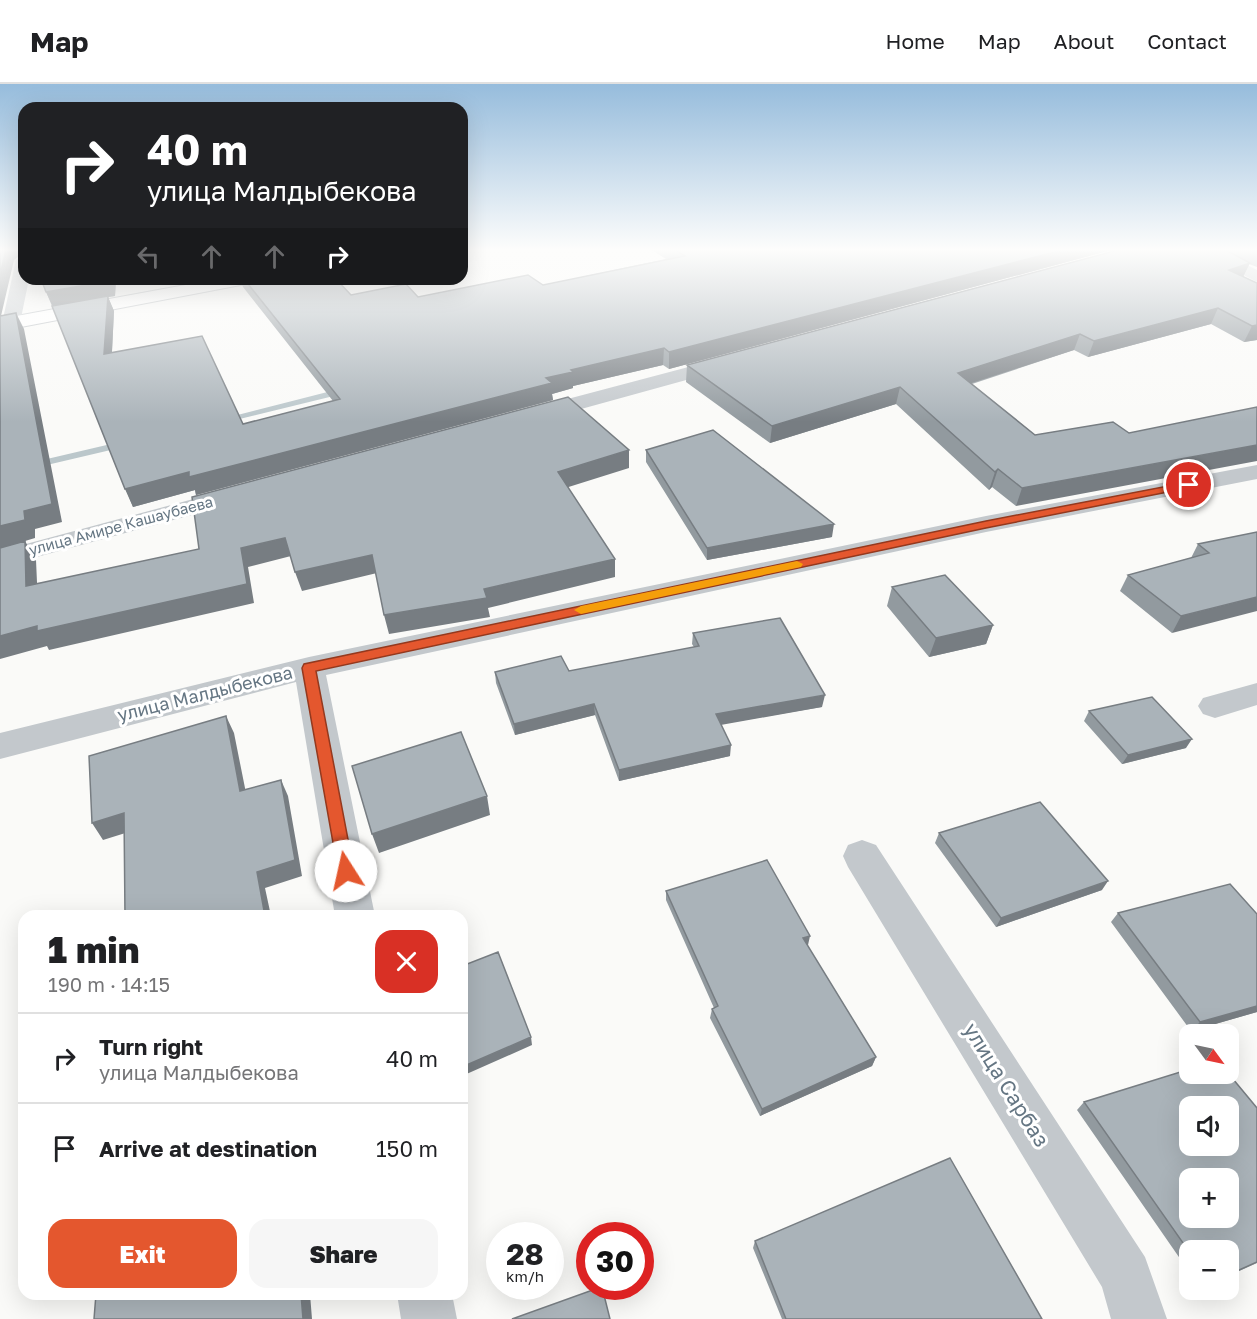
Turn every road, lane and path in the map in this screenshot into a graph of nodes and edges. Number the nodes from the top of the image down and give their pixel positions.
1 (9, 307) edge
2 (98, 307) edge
3 (5, 324) edge
4 (752, 356) edge
5 (509, 422) edge
6 (1257, 472) edge
7 (255, 490) edge
8 (0, 559) edge
9 (309, 668) junction
10 (1257, 694) edge
11 (1215, 706) dead end
12 (0, 746) edge
13 (862, 856) dead end
14 (354, 910) edge
15 (425, 1300) edge
16 (429, 1319) edge
17 (1139, 1319) edge

1 - 3 street
2 - 3 main road
4 - 5 street
6 - 9 street, улица Малдыбекова
7 - 8 street, улица Амире Кашаубаева
9 - 12 street, улица Малдыбекова
9 - 14 street
10 - 11 street
13 - 17 street, улица Сарбаз
15 - 16 street

